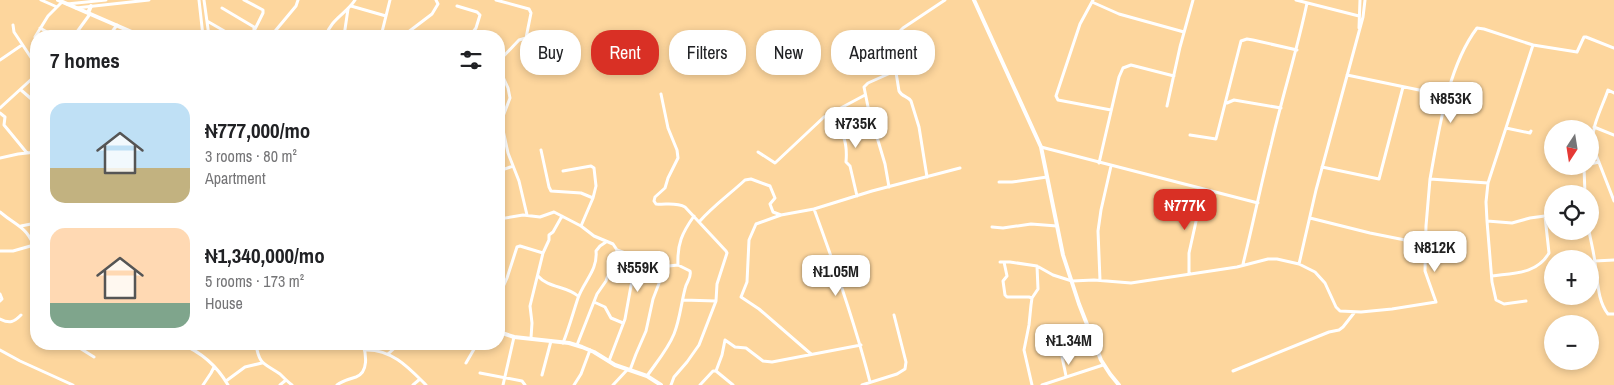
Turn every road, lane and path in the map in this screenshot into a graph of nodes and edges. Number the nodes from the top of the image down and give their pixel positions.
1 (41, 0) edge
2 (106, 0) edge
3 (149, 0) edge
4 (199, 0) edge
5 (204, 0) edge
6 (244, 0) edge
7 (298, 0) edge
8 (355, 0) edge
9 (390, 0) edge
10 (436, 0) edge
11 (496, 0) edge
12 (945, 0) edge
13 (974, 0) edge
14 (1192, 0) edge
15 (1296, 0) edge
16 (1360, 0) edge
17 (1365, 0) edge
18 (1093, 1) edge
19 (63, 2) edge
20 (98, 3) edge
21 (1307, 3) junction
22 (91, 6) junction
23 (457, 6) dead end
24 (57, 7) junction
25 (349, 7) junction
26 (75, 8) junction
27 (222, 8) dead end
28 (89, 14) junction
29 (386, 16) junction
30 (1360, 16) junction
31 (207, 21) junction
32 (13, 25) dead end
33 (117, 25) junction
34 (40, 28) joint
35 (44, 30) edge
36 (78, 30) edge
37 (113, 30) edge
38 (126, 30) edge
39 (202, 30) edge
40 (208, 30) edge
41 (223, 30) edge
42 (254, 30) joint
43 (276, 30) edge
44 (329, 30) edge
45 (345, 30) edge
46 (382, 30) edge
47 (410, 30) edge
48 (474, 30) edge
49 (901, 30) edge
50 (1184, 32) junction
51 (1358, 33) junction
52 (22, 45) junction
53 (1534, 45) junction
54 (1614, 48) edge
55 (1297, 50) junction
56 (505, 55) edge
57 (30, 56) edge
58 (0, 60) edge
59 (887, 75) edge
60 (896, 75) edge
61 (1347, 75) junction
62 (1174, 76) junction
63 (505, 81) edge
64 (30, 82) edge
65 (1403, 86) junction
66 (21, 90) junction
67 (1614, 93) edge
68 (661, 94) dead end
69 (865, 94) junction
70 (1448, 96) junction
71 (30, 98) edge
72 (1226, 103) junction
73 (1167, 106) dead end
74 (0, 108) edge
75 (1280, 108) junction
76 (1111, 110) junction
77 (505, 111) edge
78 (0, 112) edge
79 (829, 113) junction
80 (1597, 120) edge
81 (2, 125) edge
82 (1506, 128) junction
83 (1599, 129) edge
84 (1531, 131) dead end
85 (1190, 135) dead end
86 (1614, 135) edge
87 (505, 137) edge
88 (1041, 147) junction
89 (541, 150) dead end
90 (758, 152) dead end
91 (26, 153) junction
92 (30, 153) edge
93 (0, 158) edge
94 (1599, 162) edge
95 (1099, 163) junction
96 (513, 166) junction
97 (1111, 166) junction
98 (1322, 167) junction
99 (960, 168) dead end
100 (505, 169) edge
101 (564, 171) dead end
102 (927, 177) junction
103 (1048, 177) junction
104 (1430, 179) junction
105 (999, 182) dead end
106 (1488, 183) junction
107 (889, 187) junction
108 (1203, 190) junction
109 (857, 196) junction
110 (593, 198) junction
111 (1614, 201) edge
112 (1258, 203) junction
113 (814, 209) junction
114 (0, 212) edge
115 (528, 215) junction
116 (782, 215) junction
117 (562, 216) junction
118 (694, 216) junction
119 (1544, 216) edge
120 (505, 218) edge
121 (1310, 218) junction
122 (1488, 221) junction
123 (700, 222) junction
124 (30, 224) edge
125 (21, 226) junction
126 (581, 226) junction
127 (992, 226) dead end
128 (1057, 226) junction
129 (30, 238) edge
130 (1548, 240) edge
131 (607, 241) junction
132 (1425, 244) junction
133 (30, 246) edge
134 (618, 250) junction
135 (0, 251) edge
136 (542, 253) junction
137 (636, 258) junction
138 (1599, 260) edge
139 (1614, 260) edge
140 (1299, 264) junction
141 (678, 265) junction
142 (1243, 265) junction
143 (1037, 266) junction
144 (659, 267) junction
145 (1189, 274) junction
146 (538, 276) junction
147 (1492, 276) junction
148 (1100, 280) junction
149 (1072, 281) junction
150 (505, 282) edge
151 (1599, 293) edge
152 (0, 294) edge
153 (578, 296) junction
154 (1032, 298) junction
155 (682, 300) junction
156 (0, 301) edge
157 (716, 301) junction
158 (1526, 301) dead end
159 (594, 302) junction
160 (1355, 313) junction
161 (1614, 314) edge
162 (21, 315) dead end
163 (894, 315) dead end
164 (0, 319) edge
165 (623, 323) junction
166 (1056, 327) dead end
167 (505, 334) edge
168 (514, 337) junction
169 (531, 338) junction
170 (551, 341) junction
171 (563, 343) junction
172 (577, 345) junction
173 (860, 345) junction
174 (0, 350) edge
175 (83, 350) edge
176 (196, 350) edge
177 (257, 350) edge
178 (365, 350) joint
179 (392, 350) edge
180 (474, 350) edge
181 (590, 350) junction
182 (388, 354) junction
183 (811, 354) junction
184 (94, 357) dead end
185 (609, 361) junction
186 (262, 363) junction
187 (466, 363) dead end
188 (1103, 365) junction
189 (214, 366) junction
190 (629, 371) junction
191 (716, 371) junction
192 (1233, 371) dead end
193 (480, 373) dead end
194 (542, 375) dead end
195 (647, 376) junction
196 (1066, 376) junction
197 (505, 378) junction
198 (420, 379) junction
199 (286, 380) junction
200 (870, 382) junction
201 (227, 383) edge
202 (672, 384) edge
203 (72, 385) edge
204 (203, 385) edge
205 (280, 385) edge
206 (292, 385) edge
207 (337, 385) edge
208 (413, 385) edge
209 (426, 385) edge
210 (503, 385) edge
211 (525, 385) edge
212 (574, 385) edge
213 (613, 385) edge
214 (661, 385) edge
215 (700, 385) edge
216 (733, 385) edge
217 (862, 385) edge
218 (1032, 385) edge
219 (1042, 385) edge
220 (1119, 385) edge

1 - 24 street
2 - 20 street
3 - 20 street
4 - 39 street
5 - 31 street
6 - 42 street
7 - 43 street
8 - 25 street
9 - 29 street
10 - 47 street
11 - 56 street
12 - 49 street
13 - 88 street
14 - 50 street
15 - 21 street
16 - 30 street
17 - 51 street
18 - 50 street
18 - 76 street
19 - 20 street
19 - 24 street
19 - 26 street
20 - 22 street
21 - 30 street
21 - 55 street
22 - 26 street
22 - 28 street
23 - 48 street
24 - 34 street
25 - 29 street
25 - 44 street
25 - 45 street
26 - 28 street
27 - 42 street
28 - 33 street
28 - 36 street
29 - 46 street
30 - 51 street
31 - 40 street
31 - 41 street
32 - 52 street
33 - 37 street
33 - 38 street
34 - 35 street
50 - 62 street
51 - 61 street
52 - 57 street
52 - 58 street
53 - 54 street
53 - 70 street
53 - 82 street
55 - 72 street
55 - 75 street
59 - 69 street
60 - 102 street
61 - 65 street
61 - 98 street
62 - 73 street
62 - 76 street
63 - 77 street
64 - 66 street
65 - 70 street
65 - 98 street
66 - 71 street
66 - 74 street
67 - 80 street
68 - 118 street
69 - 79 street
69 - 107 street
70 - 104 street
72 - 75 street
72 - 85 street
75 - 112 street
76 - 95 street
78 - 81 street
79 - 90 street
79 - 109 street
81 - 91 street
82 - 84 street
82 - 106 street
83 - 86 street
87 - 96 street
88 - 95 street
88 - 103 street
89 - 110 street
91 - 92 street
91 - 93 street
94 - 111 street
95 - 97 street
96 - 100 street
96 - 115 street
97 - 108 street
97 - 148 street
98 - 121 street
99 - 102 street
101 - 110 street
102 - 107 street
103 - 105 street
103 - 128 street
104 - 106 street
104 - 132 street
106 - 122 street
107 - 109 street
108 - 112 street
108 - 145 street
109 - 113 street
110 - 126 street
112 - 142 street
113 - 116 street
113 - 173 street
114 - 125 street
115 - 117 street
115 - 120 street
116 - 123 street
116 - 183 street
117 - 126 street
117 - 136 street
118 - 123 street
118 - 141 street
119 - 122 street
121 - 132 street
121 - 140 street
122 - 147 street
123 - 157 street
124 - 125 street
125 - 129 street
126 - 131 street
127 - 128 street
128 - 149 street
130 - 147 street
131 - 134 street
131 - 153 street
132 - 160 street
133 - 135 street
134 - 137 street
134 - 159 street
136 - 146 street
136 - 150 street
137 - 144 street
137 - 165 street
138 - 139 street
140 - 142 street
140 - 160 street
141 - 144 street
141 - 155 street
142 - 145 street
143 - 149 street
143 - 154 street
143 - 154 street
144 - 190 street
145 - 148 street
146 - 153 street
146 - 169 street
147 - 158 street
148 - 149 street
149 - 188 street
151 - 161 street
152 - 156 street
153 - 171 street
154 - 218 street
155 - 157 street
155 - 195 street
157 - 202 street
159 - 165 street
159 - 172 street
160 - 192 street
162 - 164 street
163 - 200 street
165 - 185 street
166 - 196 street
167 - 168 street
168 - 169 street
168 - 197 street
169 - 170 street
170 - 171 street
170 - 194 street
171 - 172 street
172 - 181 street
173 - 183 street
173 - 200 street
174 - 203 street
175 - 184 street
176 - 189 street
177 - 186 street
178 - 182 street
178 - 207 street
179 - 182 street
180 - 187 street
181 - 185 street
181 - 212 street
182 - 198 street
183 - 191 street
185 - 190 street
186 - 199 street
186 - 201 street
188 - 196 street
188 - 220 street
189 - 201 street
189 - 204 street
190 - 195 street
190 - 213 street
191 - 215 street
191 - 216 street
193 - 197 street
195 - 214 street
196 - 219 street
197 - 210 street
197 - 211 street
198 - 208 street
198 - 209 street
199 - 205 street
199 - 206 street
200 - 217 street

